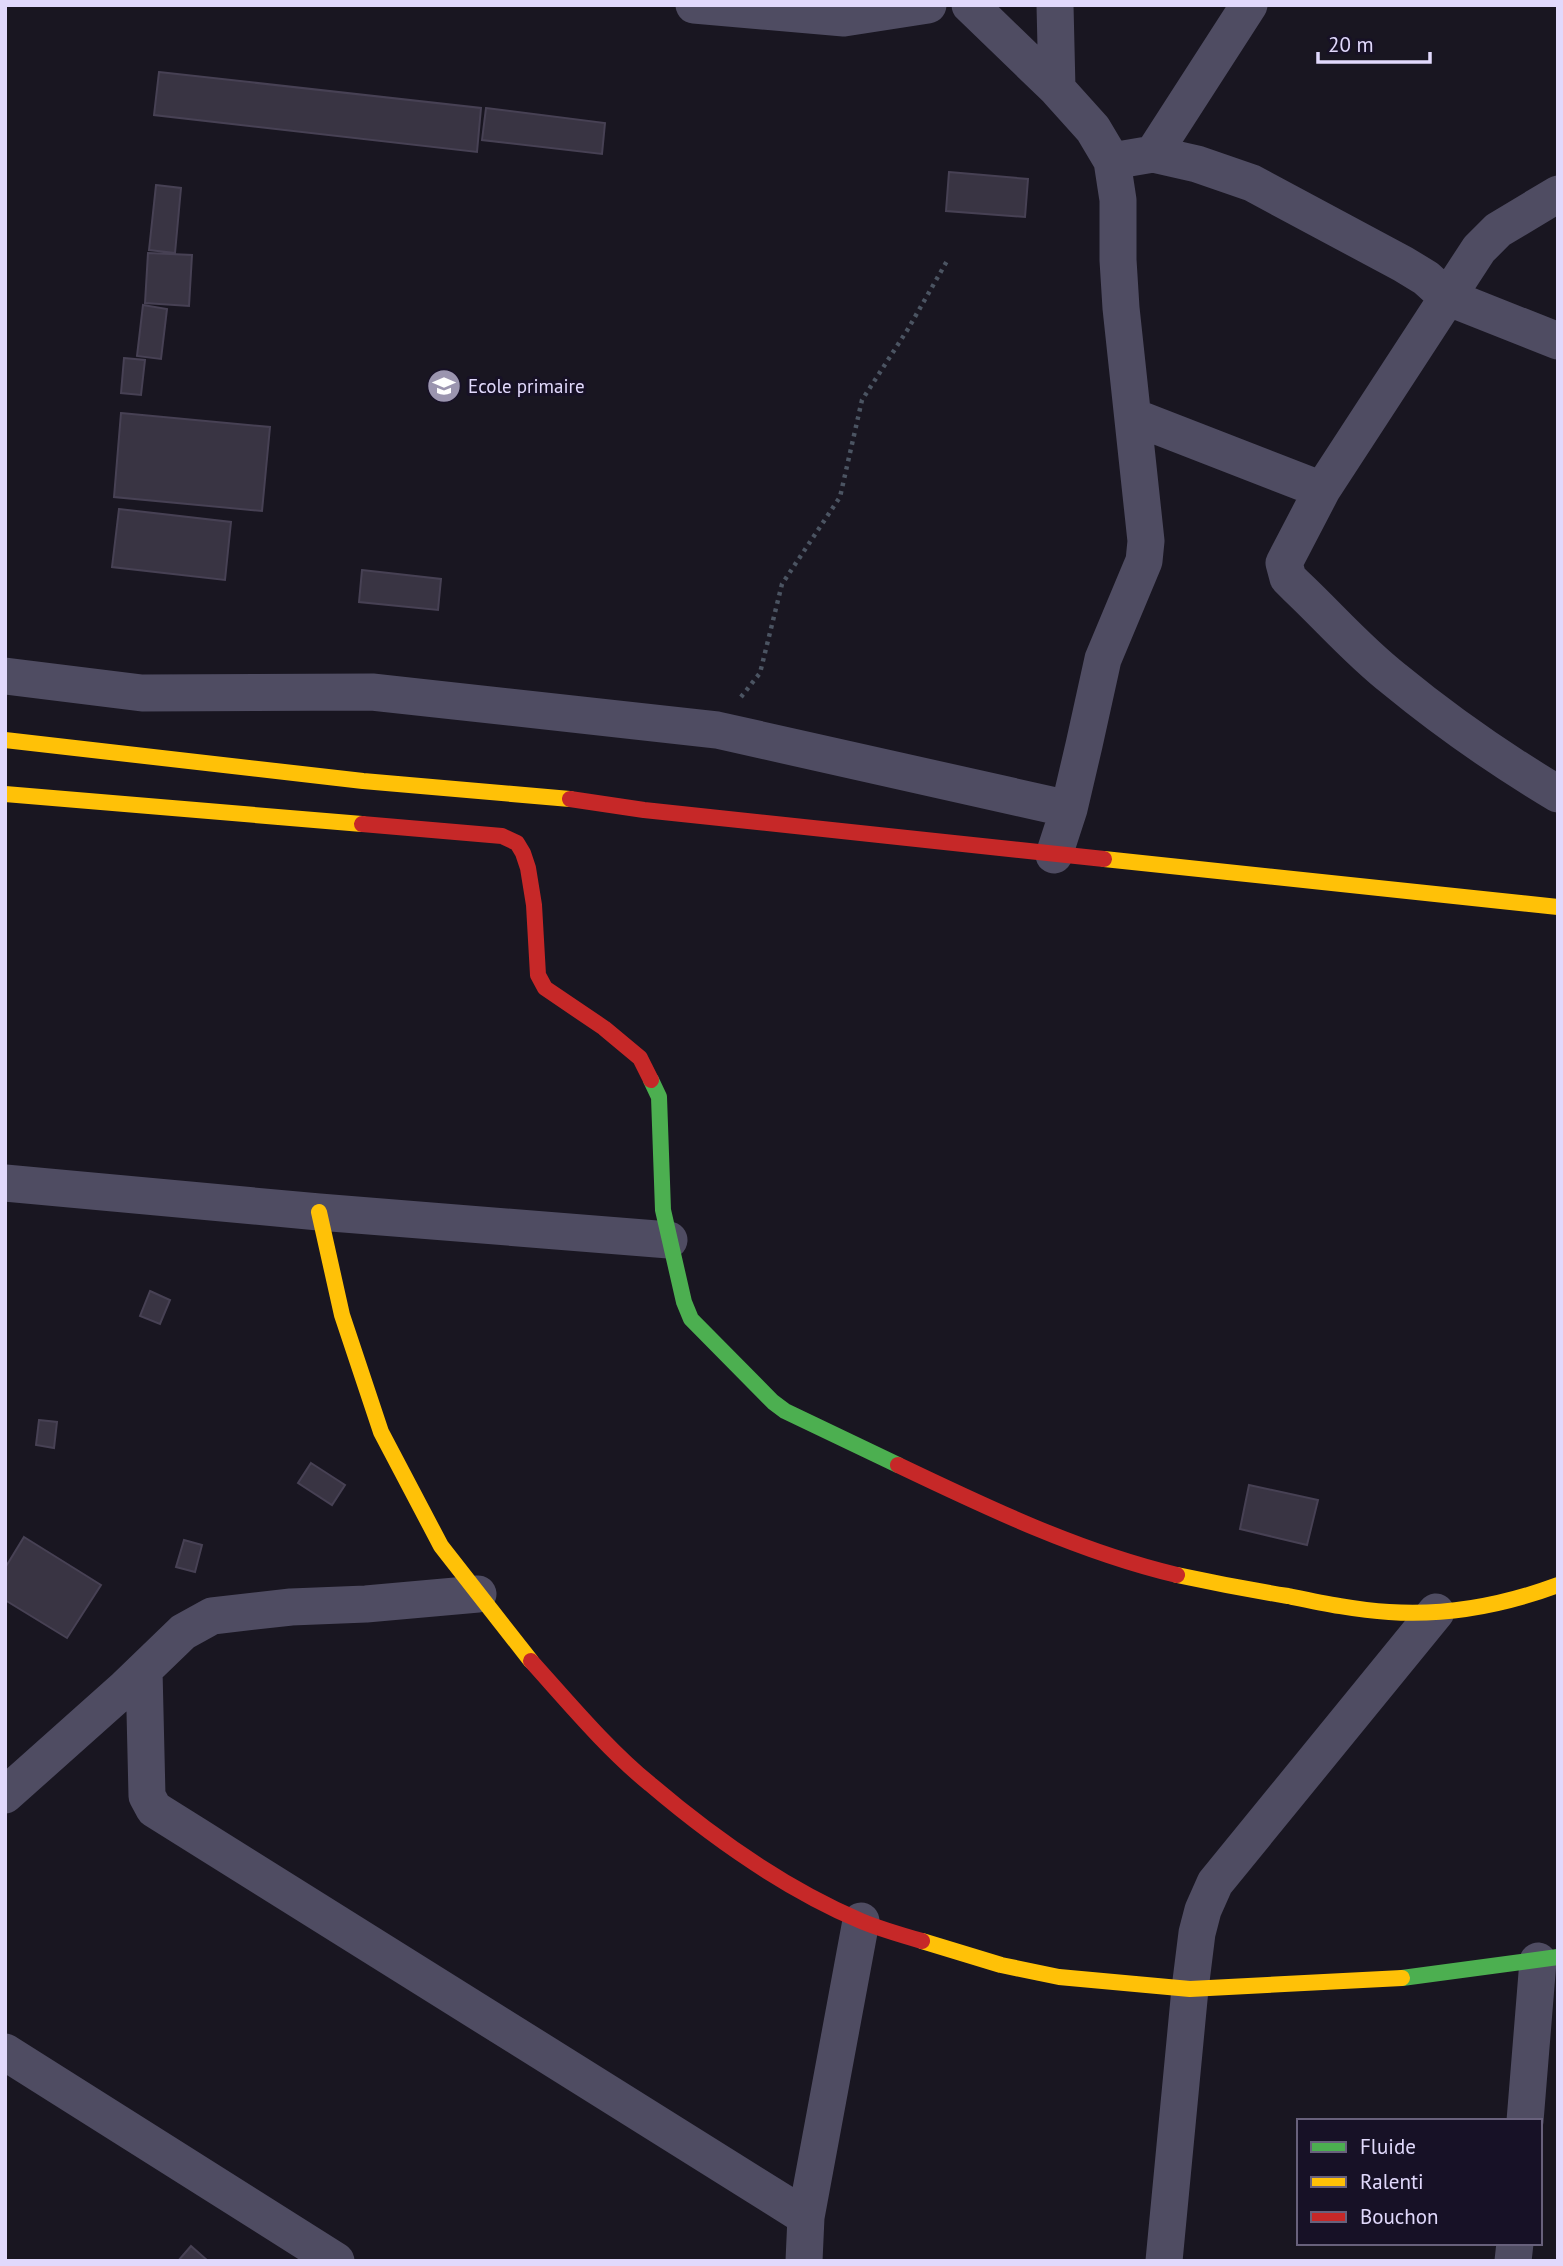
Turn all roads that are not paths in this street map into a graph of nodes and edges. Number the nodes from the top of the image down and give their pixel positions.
1 (694, 5) edge
2 (929, 5) edge
3 (970, 5) edge
4 (1055, 5) edge
5 (1250, 5) edge
6 (1057, 89) junction
7 (1153, 154) junction
8 (1112, 161) junction
9 (1558, 194) edge
10 (1447, 297) junction
11 (1558, 341) edge
12 (1134, 417) junction
13 (1322, 489) junction
14 (5, 676) edge
15 (5, 740) edge
16 (5, 794) edge
17 (1558, 794) edge
18 (1069, 809) junction
19 (1054, 855) junction
20 (1558, 907) edge
21 (5, 1183) edge
22 (318, 1212) junction
23 (669, 1240) junction
24 (1558, 1585) edge
25 (478, 1594) junction
26 (1436, 1612) junction
27 (144, 1670) junction
28 (5, 1795) edge
29 (861, 1920) junction
30 (1548, 1959) edge
31 (1190, 1989) junction
32 (5, 2052) edge
33 (1525, 2119) edge
34 (806, 2217) junction
35 (336, 2261) edge
36 (804, 2261) edge
37 (1164, 2261) edge

1 - 2 street
3 - 6 street
4 - 6 street
5 - 7 street
6 - 8 street
7 - 8 street
7 - 10 street
8 - 12 street
9 - 10 street
10 - 11 street
10 - 13 street
12 - 13 street
12 - 18 street
13 - 17 street
14 - 18 street
15 - 19 main road
16 - 23 main road
18 - 19 street
19 - 20 main road
21 - 22 street
22 - 23 street
22 - 25 main road
23 - 26 main road
24 - 26 main road
25 - 27 street
25 - 29 main road
26 - 31 street
27 - 28 street
27 - 34 street
29 - 31 main road
29 - 34 street
30 - 31 main road
30 - 33 street
31 - 37 street
32 - 35 street
34 - 36 street

